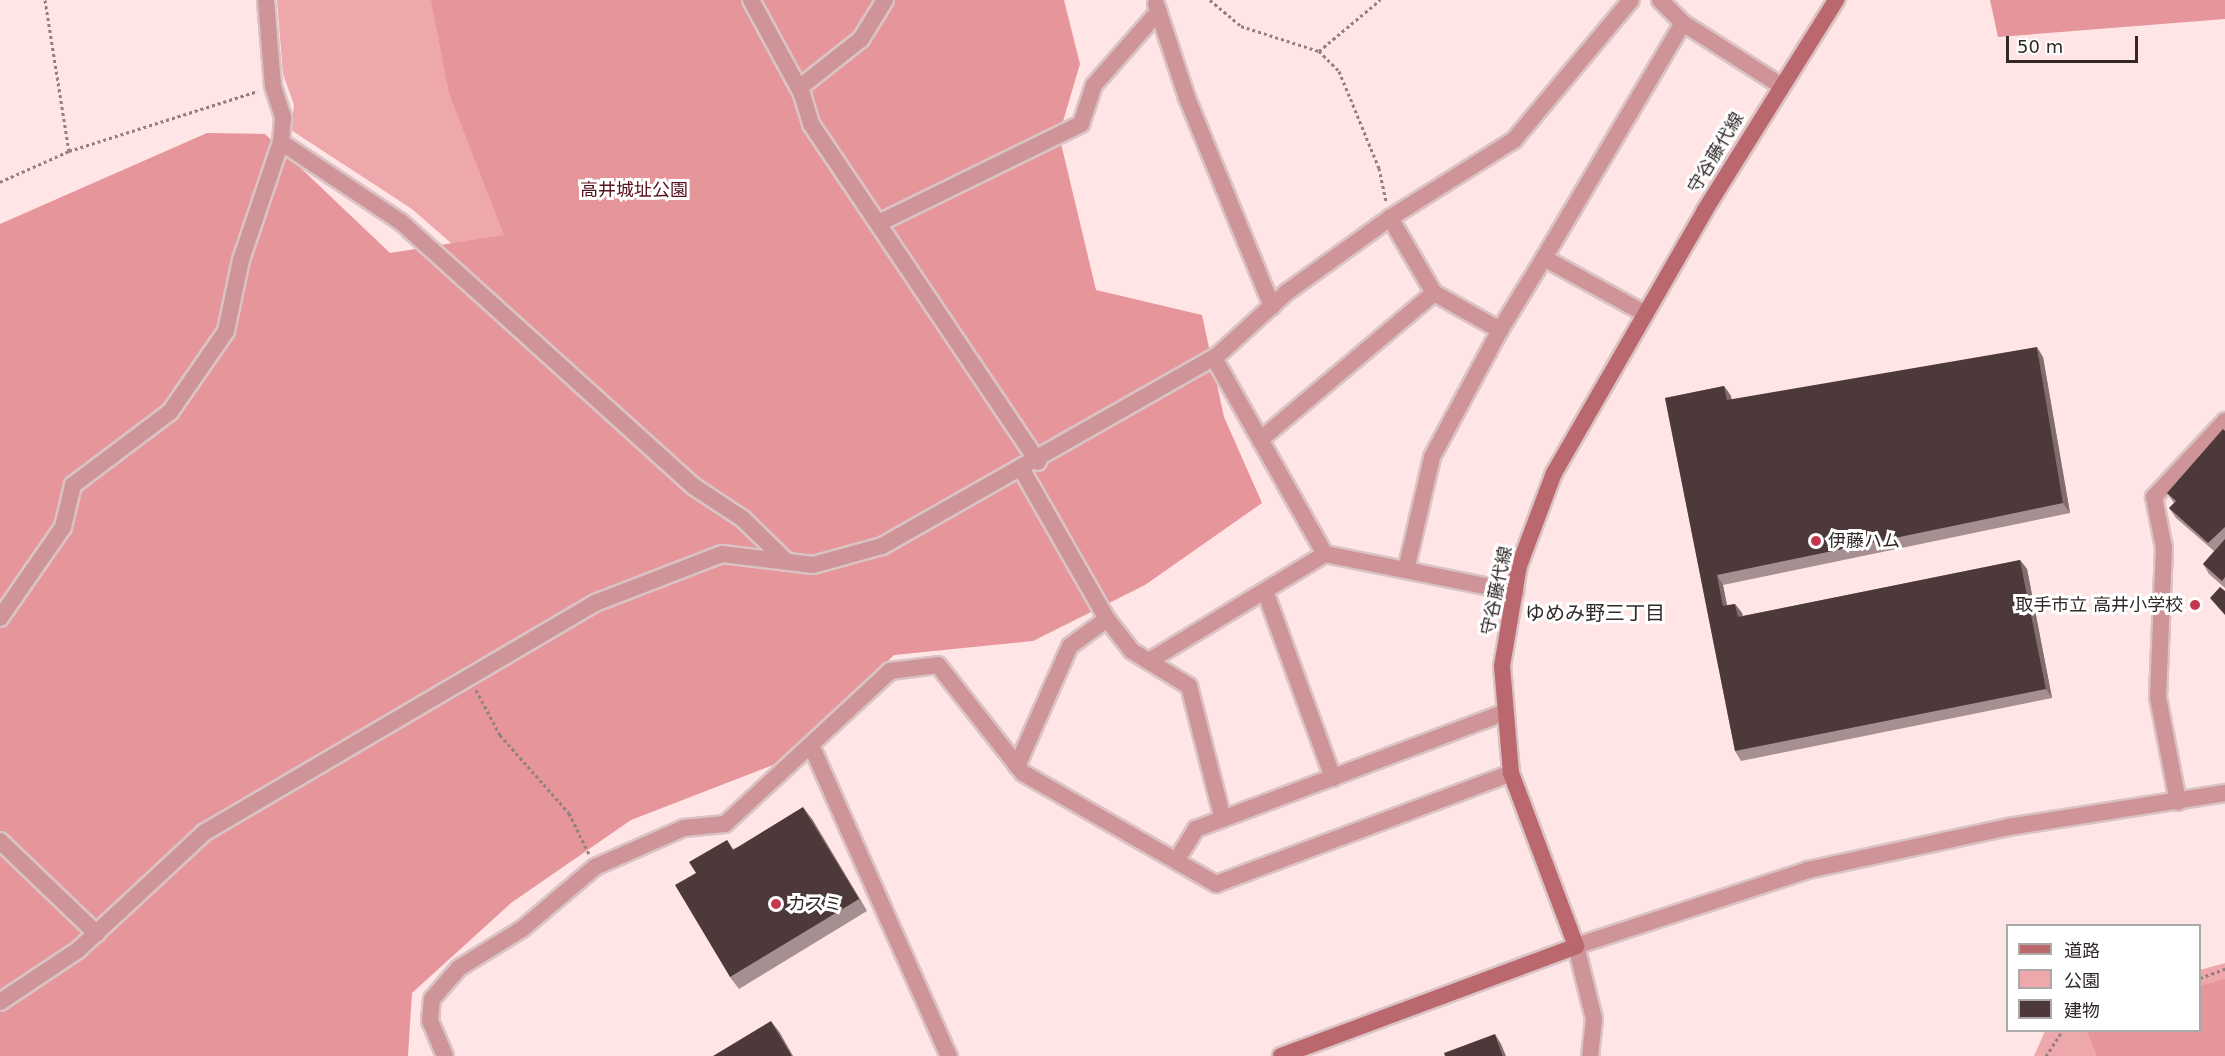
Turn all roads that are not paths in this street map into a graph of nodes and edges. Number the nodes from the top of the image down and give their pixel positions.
1 (266, 0) edge
2 (751, 0) edge
3 (885, 0) edge
4 (1631, 0) edge
5 (1660, 0) edge
6 (1836, 0) edge
7 (1157, 5) edge
8 (1683, 23) junction
9 (1780, 85) junction
10 (799, 88) junction
11 (281, 142) junction
12 (1390, 218) junction
13 (879, 223) junction
14 (1544, 258) junction
15 (1434, 293) junction
16 (1272, 306) junction
17 (1644, 313) junction
18 (1500, 330) junction
19 (1214, 358) junction
20 (2225, 422) edge
21 (1260, 440) junction
22 (1038, 462) junction
23 (1022, 470) junction
24 (1325, 554) junction
25 (786, 561) junction
26 (1406, 570) junction
27 (1265, 591) junction
28 (1515, 592) junction
29 (0, 618) edge
30 (1107, 619) junction
31 (1149, 661) junction
32 (1506, 712) junction
33 (811, 745) junction
34 (1017, 766) junction
35 (1511, 773) junction
36 (1333, 778) junction
37 (2225, 793) edge
38 (2178, 802) junction
39 (1223, 819) junction
40 (0, 841) edge
41 (1176, 861) junction
42 (97, 934) junction
43 (1576, 946) junction
44 (0, 1002) edge
45 (445, 1056) edge
46 (949, 1056) edge
47 (1281, 1056) edge
48 (1590, 1056) edge

1 - 11 street
2 - 10 street
3 - 10 street
4 - 12 street
5 - 8 street
6 - 9 main road, 守谷藤代線
7 - 13 street
7 - 16 street
8 - 9 street
8 - 14 street
9 - 17 main road, 守谷藤代線
10 - 13 street
11 - 25 street
11 - 29 street
12 - 15 street
12 - 16 street
13 - 22 street
14 - 17 street
14 - 18 street
15 - 18 street
15 - 21 street
16 - 19 street
17 - 28 main road, 守谷藤代線
18 - 26 street
19 - 21 street
19 - 22 street
20 - 38 street
21 - 24 street
22 - 23 street
23 - 25 street
23 - 30 street
24 - 26 street
24 - 27 street
25 - 42 street
26 - 28 street
27 - 31 street
27 - 36 street
28 - 32 main road, 守谷藤代線
30 - 31 street
30 - 34 street
31 - 39 street
32 - 35 main road, 守谷藤代線
32 - 36 street
33 - 34 street
33 - 45 street
33 - 46 street
34 - 41 street
35 - 41 street
35 - 43 main road, 守谷藤代線
36 - 39 street
37 - 38 street
38 - 43 street
39 - 41 street
40 - 42 street
42 - 44 street
43 - 47 main road
43 - 48 street

